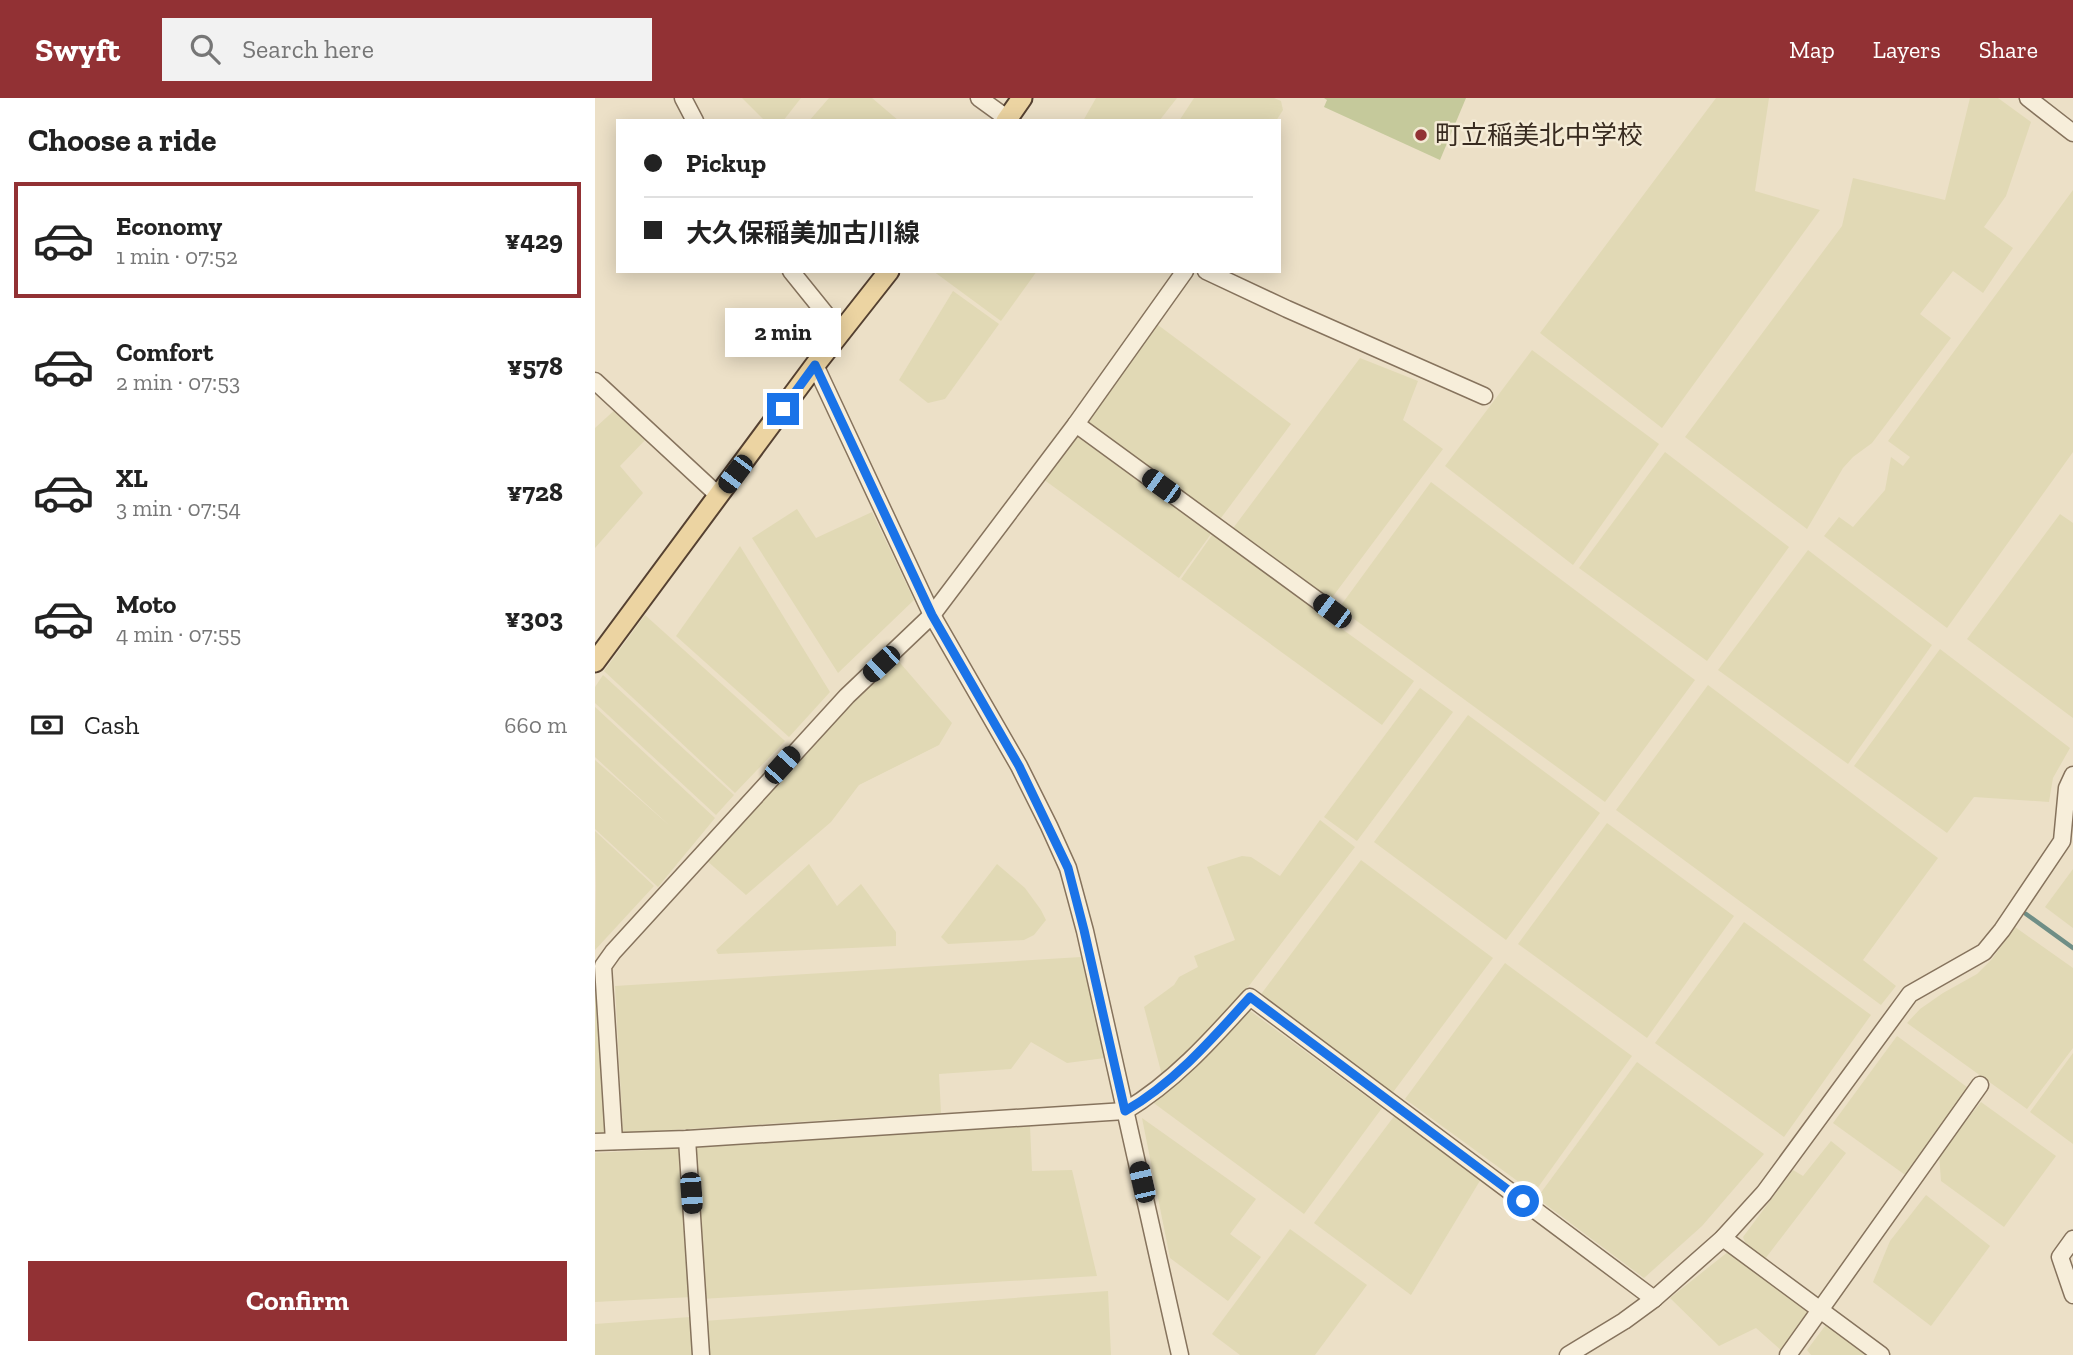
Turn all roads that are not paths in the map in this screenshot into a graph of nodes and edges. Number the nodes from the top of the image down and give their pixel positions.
1 (683, 98) edge
2 (979, 98) edge
3 (1022, 98) edge
4 (2028, 98) edge
5 (694, 119) edge
6 (1006, 119) edge
7 (1008, 119) edge
8 (2073, 134) edge
9 (793, 273) edge
10 (887, 273) edge
11 (1184, 273) edge
12 (1210, 273) edge
13 (841, 333) junction
14 (815, 365) junction
15 (595, 381) edge
16 (1484, 396) dead end
17 (1076, 424) junction
18 (719, 496) junction
19 (1332, 611) dead end
20 (932, 615) junction
21 (595, 662) edge
22 (2073, 775) edge
23 (599, 962) edge
24 (1980, 1084) dead end
25 (1125, 1111) junction
26 (687, 1139) junction
27 (614, 1141) junction
28 (595, 1142) edge
29 (1723, 1238) junction
30 (2073, 1239) edge
31 (2073, 1295) edge
32 (1654, 1299) junction
33 (1820, 1310) junction
34 (701, 1355) edge
35 (1180, 1355) edge
36 (1568, 1355) edge
37 (1789, 1355) edge
38 (1881, 1355) edge

1 - 5 street
2 - 6 street
3 - 7 main road
4 - 8 street
9 - 13 street
10 - 13 main road
11 - 17 street
12 - 16 street
13 - 14 main road
14 - 18 main road
14 - 20 street
15 - 18 street
17 - 19 street
17 - 20 street
18 - 21 main road
20 - 23 street
20 - 25 street
22 - 29 street
23 - 27 street
24 - 33 street
25 - 26 street
25 - 32 street
25 - 35 street
26 - 27 street
26 - 34 street
27 - 28 street
29 - 32 street
29 - 33 street
30 - 31 street
32 - 36 street
33 - 37 street
33 - 38 street

